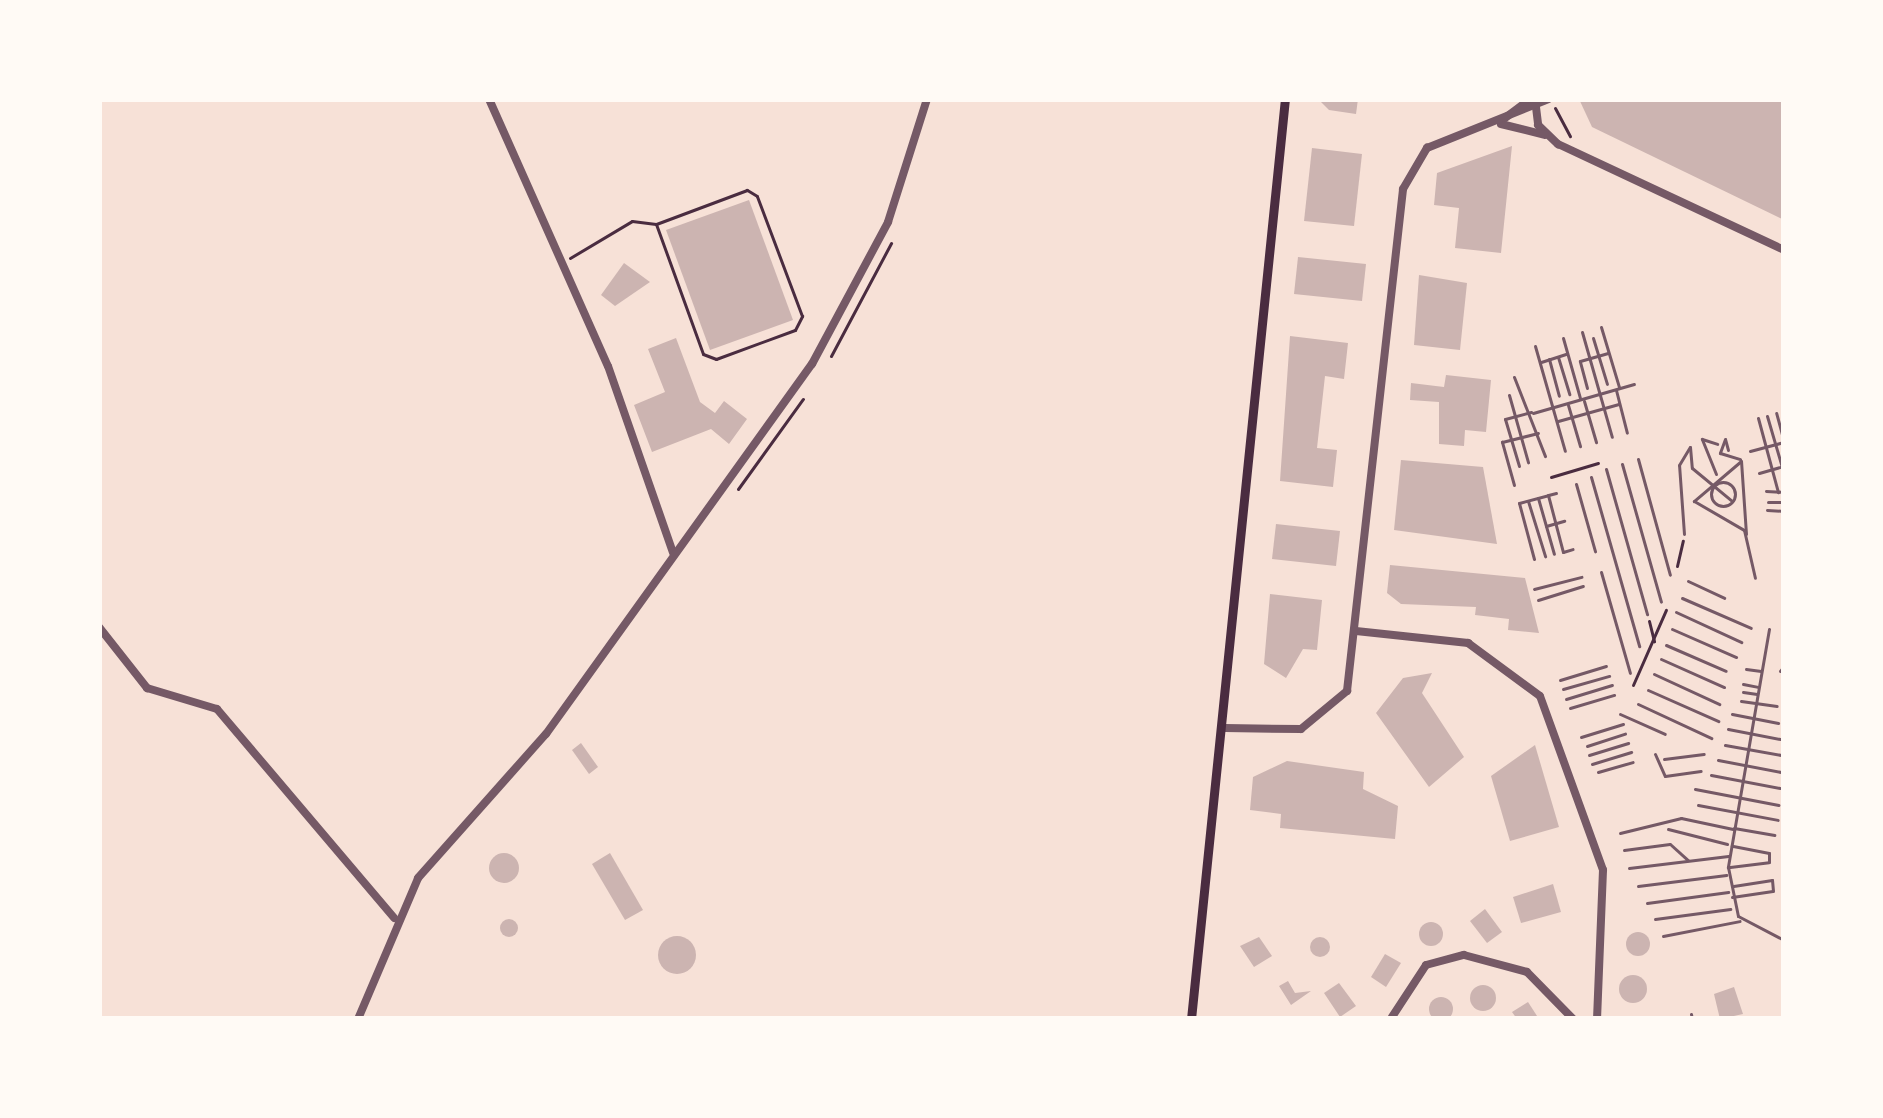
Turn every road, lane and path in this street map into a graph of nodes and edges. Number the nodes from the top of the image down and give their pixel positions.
1 (488, 99) edge
2 (927, 99) edge
3 (1285, 99) edge
4 (1549, 99) edge
5 (1533, 103) edge
6 (1499, 123) junction
7 (1548, 136) junction
8 (656, 224) junction
9 (1784, 250) edge
10 (563, 262) junction
11 (1601, 326) dead end
12 (1582, 332) dead end
13 (1563, 338) dead end
14 (1593, 338) dead end
15 (1535, 346) dead end
16 (1609, 352) junction
17 (1568, 354) junction
18 (1598, 356) junction
19 (1558, 357) junction
20 (1589, 358) junction
21 (1549, 359) junction
22 (1539, 362) junction
23 (1514, 377) dead end
24 (1607, 383) dead end
25 (1634, 385) dead end
26 (1587, 388) dead end
27 (1617, 389) junction
28 (1569, 394) dead end
29 (1600, 394) junction
30 (1509, 395) dead end
31 (1559, 396) dead end
32 (1582, 399) junction
33 (1568, 403) junction
34 (1619, 404) junction
35 (1552, 408) junction
36 (1604, 408) junction
37 (1587, 413) junction
38 (1776, 413) dead end
39 (1524, 414) junction
40 (1515, 416) junction
41 (1767, 416) dead end
42 (1572, 417) junction
43 (1758, 418) dead end
44 (1556, 422) junction
45 (1538, 433) dead end
46 (1627, 433) dead end
47 (1530, 435) junction
48 (1521, 437) junction
49 (1612, 437) dead end
50 (1702, 439) junction
51 (1511, 440) junction
52 (1596, 442) dead end
53 (1775, 444) junction
54 (1719, 445) junction
55 (1580, 446) dead end
56 (1690, 447) junction
57 (1766, 447) junction
58 (1728, 450) junction
59 (1564, 451) dead end
60 (1750, 451) dead end
61 (1545, 456) dead end
62 (1638, 459) dead end
63 (1741, 460) junction
64 (1528, 463) dead end
65 (1622, 464) dead end
66 (1519, 466) dead end
67 (1783, 466) edge
68 (1692, 468) junction
69 (1606, 469) dead end
70 (1772, 469) junction
71 (1759, 473) dead end
72 (1716, 474) junction
73 (1784, 474) edge
74 (1591, 477) dead end
75 (1680, 481) junction
76 (1706, 482) junction
77 (1576, 484) dead end
78 (1514, 485) dead end
79 (1714, 487) junction
80 (1766, 491) dead end
81 (1781, 492) edge
82 (1556, 493) dead end
83 (1548, 496) junction
84 (1538, 498) junction
85 (1528, 501) junction
86 (1732, 501) junction
87 (1768, 502) dead end
88 (1784, 502) edge
89 (1767, 510) dead end
90 (1784, 512) edge
91 (1564, 521) dead end
92 (1555, 524) junction
93 (1546, 526) junction
94 (1537, 529) junction
95 (1527, 531) junction
96 (1684, 533) dead end
97 (1746, 534) junction
98 (1573, 549) dead end
99 (1595, 551) dead end
100 (673, 554) junction
101 (1554, 554) dead end
102 (1545, 556) dead end
103 (1534, 559) dead end
104 (1601, 572) dead end
105 (1670, 574) dead end
106 (1581, 577) dead end
107 (1755, 578) dead end
108 (1688, 581) dead end
109 (1583, 586) dead end
110 (1534, 590) dead end
111 (1682, 598) dead end
112 (1724, 598) dead end
113 (1538, 600) dead end
114 (1661, 602) dead end
115 (1676, 612) dead end
116 (1647, 614) joint
117 (99, 627) edge
118 (1750, 628) dead end
119 (1672, 629) dead end
120 (1769, 629) dead end
121 (1357, 631) junction
122 (1741, 642) dead end
123 (1655, 645) dead end
124 (1666, 645) dead end
125 (1639, 646) dead end
126 (1736, 657) dead end
127 (1661, 659) dead end
128 (1606, 666) dead end
129 (1746, 668) dead end
130 (1726, 671) dead end
131 (1761, 671) junction
132 (1630, 673) joint
133 (1654, 674) dead end
134 (1609, 676) dead end
135 (1560, 680) dead end
136 (1743, 684) dead end
137 (1612, 686) dead end
138 (1724, 687) dead end
139 (1758, 687) junction
140 (1563, 689) dead end
141 (1648, 690) dead end
142 (1742, 692) dead end
143 (1757, 694) junction
144 (1614, 695) joint
145 (1566, 699) dead end
146 (1741, 701) dead end
147 (1755, 703) junction
148 (1638, 704) dead end
149 (1719, 704) dead end
150 (1777, 706) dead end
151 (1570, 708) dead end
152 (1620, 714) dead end
153 (1732, 714) dead end
154 (1753, 718) junction
155 (1718, 721) dead end
156 (1778, 723) dead end
157 (1623, 724) dead end
158 (1225, 728) junction
159 (1728, 729) dead end
160 (1625, 734) dead end
161 (1664, 734) dead end
162 (1750, 734) junction
163 (1581, 737) dead end
164 (1711, 737) dead end
165 (1780, 740) dead end
166 (1628, 743) dead end
167 (1725, 745) dead end
168 (1587, 746) dead end
169 (1748, 749) junction
170 (1631, 752) dead end
171 (1589, 754) dead end
172 (1655, 754) dead end
173 (1704, 754) dead end
174 (1781, 755) dead end
175 (1663, 759) junction
176 (1718, 760) dead end
177 (1633, 761) dead end
178 (1592, 764) dead end
179 (1744, 765) junction
180 (1598, 772) dead end
181 (1701, 772) dead end
182 (1781, 772) dead end
183 (1711, 775) dead end
184 (1742, 781) junction
185 (1780, 788) dead end
186 (1695, 789) dead end
187 (1739, 797) junction
188 (1698, 805) dead end
189 (1778, 805) dead end
190 (1736, 812) junction
191 (1778, 820) dead end
192 (1667, 827) junction
193 (1733, 828) junction
194 (1620, 833) dead end
195 (1774, 835) dead end
196 (1730, 845) junction
197 (1624, 850) dead end
198 (1728, 856) junction
199 (1688, 861) junction
200 (1728, 867) junction
201 (1629, 868) dead end
202 (1729, 874) junction
203 (1638, 886) dead end
204 (1732, 892) junction
205 (1647, 903) dead end
206 (1734, 908) junction
207 (394, 918) junction
208 (1655, 919) dead end
209 (1741, 920) junction
210 (1664, 936) dead end
211 (1784, 940) edge
212 (1392, 1017) edge
213 (358, 1019) edge
214 (1191, 1019) edge
215 (1573, 1019) edge
216 (1597, 1019) edge

1 - 10 street
2 - 100 street
3 - 158 main road
4 - 5 street
5 - 6 street
5 - 7 street
6 - 7 street
6 - 121 street
7 - 9 street
8 - 8 path
8 - 10 path
10 - 100 street
11 - 16 lane
12 - 20 lane
13 - 17 lane
14 - 18 lane
15 - 22 lane
16 - 18 lane
16 - 27 lane
17 - 19 lane
17 - 32 lane
18 - 20 lane
18 - 24 lane
19 - 21 lane
19 - 28 lane
20 - 26 lane
20 - 29 lane
21 - 22 lane
21 - 31 lane
22 - 35 lane
23 - 39 lane
25 - 27 lane
27 - 29 lane
27 - 34 lane
29 - 32 lane
29 - 36 lane
30 - 40 lane
32 - 33 lane
32 - 37 lane
33 - 35 lane
33 - 42 lane
34 - 36 lane
34 - 46 lane
35 - 39 lane
35 - 44 lane
36 - 37 lane
36 - 49 lane
37 - 42 lane
37 - 52 lane
38 - 53 lane
39 - 40 lane
39 - 47 lane
40 - 48 lane
40 - 51 lane
41 - 53 lane
42 - 44 lane
42 - 55 lane
43 - 57 lane
44 - 59 lane
45 - 47 lane
47 - 48 lane
47 - 61 lane
48 - 51 lane
48 - 64 lane
50 - 54 lane
50 - 56 lane
50 - 72 lane
51 - 66 lane
51 - 78 lane
53 - 57 lane
53 - 67 lane
54 - 58 lane
54 - 58 lane
56 - 68 lane
56 - 75 lane
57 - 60 lane
57 - 70 lane
58 - 63 lane
62 - 105 lane
63 - 72 lane
63 - 97 lane
65 - 114 lane
67 - 70 lane
67 - 73 lane
68 - 75 lane
68 - 76 lane
69 - 116 lane
70 - 71 lane
70 - 81 lane
72 - 76 lane
74 - 125 lane
75 - 96 lane
76 - 79 lane
76 - 97 lane
77 - 99 lane
79 - 86 lane
79 - 86 lane
79 - 86 lane
80 - 81 lane
82 - 83 lane
83 - 84 lane
83 - 92 lane
84 - 85 lane
84 - 93 lane
85 - 94 lane
85 - 95 lane
87 - 88 lane
89 - 90 lane
91 - 92 lane
92 - 93 lane
92 - 98 lane
93 - 94 lane
93 - 101 lane
94 - 95 lane
94 - 102 lane
95 - 103 lane
97 - 107 lane
100 - 207 street
104 - 132 lane
106 - 110 lane
108 - 112 lane
109 - 113 lane
111 - 118 lane
115 - 122 lane
116 - 123 path
117 - 207 street
119 - 126 lane
120 - 131 lane
121 - 158 street
121 - 216 street
124 - 130 lane
127 - 138 lane
128 - 135 lane
129 - 131 lane
131 - 139 lane
132 - 144 path
133 - 149 lane
134 - 140 lane
136 - 139 lane
137 - 145 lane
139 - 143 lane
141 - 155 lane
142 - 143 lane
143 - 147 lane
144 - 151 lane
146 - 147 lane
147 - 150 lane
147 - 154 lane
148 - 164 lane
152 - 161 lane
153 - 154 lane
154 - 156 lane
154 - 162 lane
157 - 163 lane
158 - 214 main road
159 - 162 lane
160 - 168 lane
162 - 165 lane
162 - 169 lane
166 - 171 lane
167 - 169 lane
169 - 174 lane
169 - 179 lane
170 - 178 lane
172 - 175 lane
173 - 175 lane
175 - 181 lane
176 - 179 lane
177 - 180 lane
179 - 182 lane
179 - 184 lane
183 - 184 lane
184 - 185 lane
184 - 187 lane
186 - 187 lane
187 - 189 lane
187 - 190 lane
188 - 190 lane
190 - 191 lane
190 - 193 lane
192 - 193 lane
192 - 194 lane
192 - 196 lane
193 - 195 lane
193 - 196 lane
196 - 198 lane
196 - 200 lane
197 - 199 lane
198 - 199 lane
198 - 200 lane
199 - 201 lane
200 - 202 lane
202 - 203 lane
202 - 204 lane
204 - 204 lane
204 - 205 lane
204 - 206 lane
206 - 208 lane
206 - 209 lane
207 - 213 street
209 - 210 lane
209 - 211 lane
212 - 215 street

